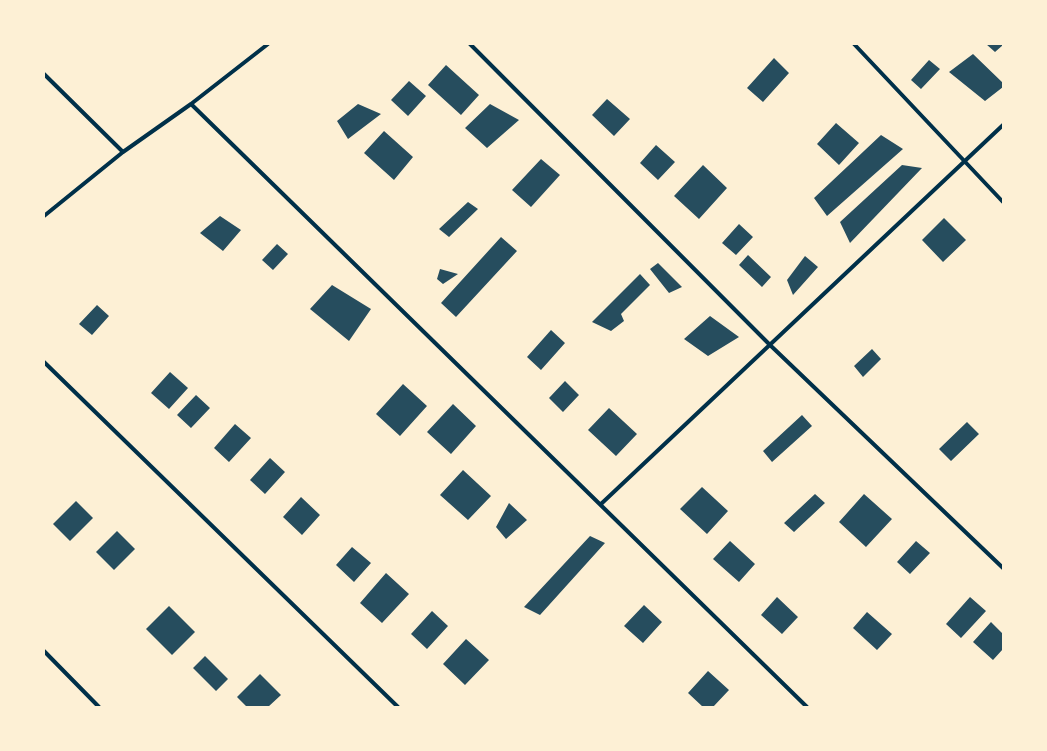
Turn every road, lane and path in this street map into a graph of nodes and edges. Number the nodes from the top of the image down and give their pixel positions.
1 (268, 44) edge
2 (470, 44) edge
3 (854, 44) edge
4 (44, 74) edge
5 (191, 104) junction
6 (1003, 125) edge
7 (123, 152) junction
8 (965, 161) junction
9 (1003, 202) edge
10 (44, 216) edge
11 (770, 345) junction
12 (44, 362) edge
13 (601, 504) junction
14 (1003, 568) edge
15 (44, 651) edge
16 (99, 707) edge
17 (398, 707) edge
18 (807, 707) edge

1 - 5 street
2 - 11 street
3 - 8 street
4 - 7 street
5 - 7 street
5 - 13 street
6 - 8 street
7 - 10 street
8 - 9 street
8 - 11 street
11 - 13 street
11 - 14 street
12 - 17 street
13 - 18 street
15 - 16 street

